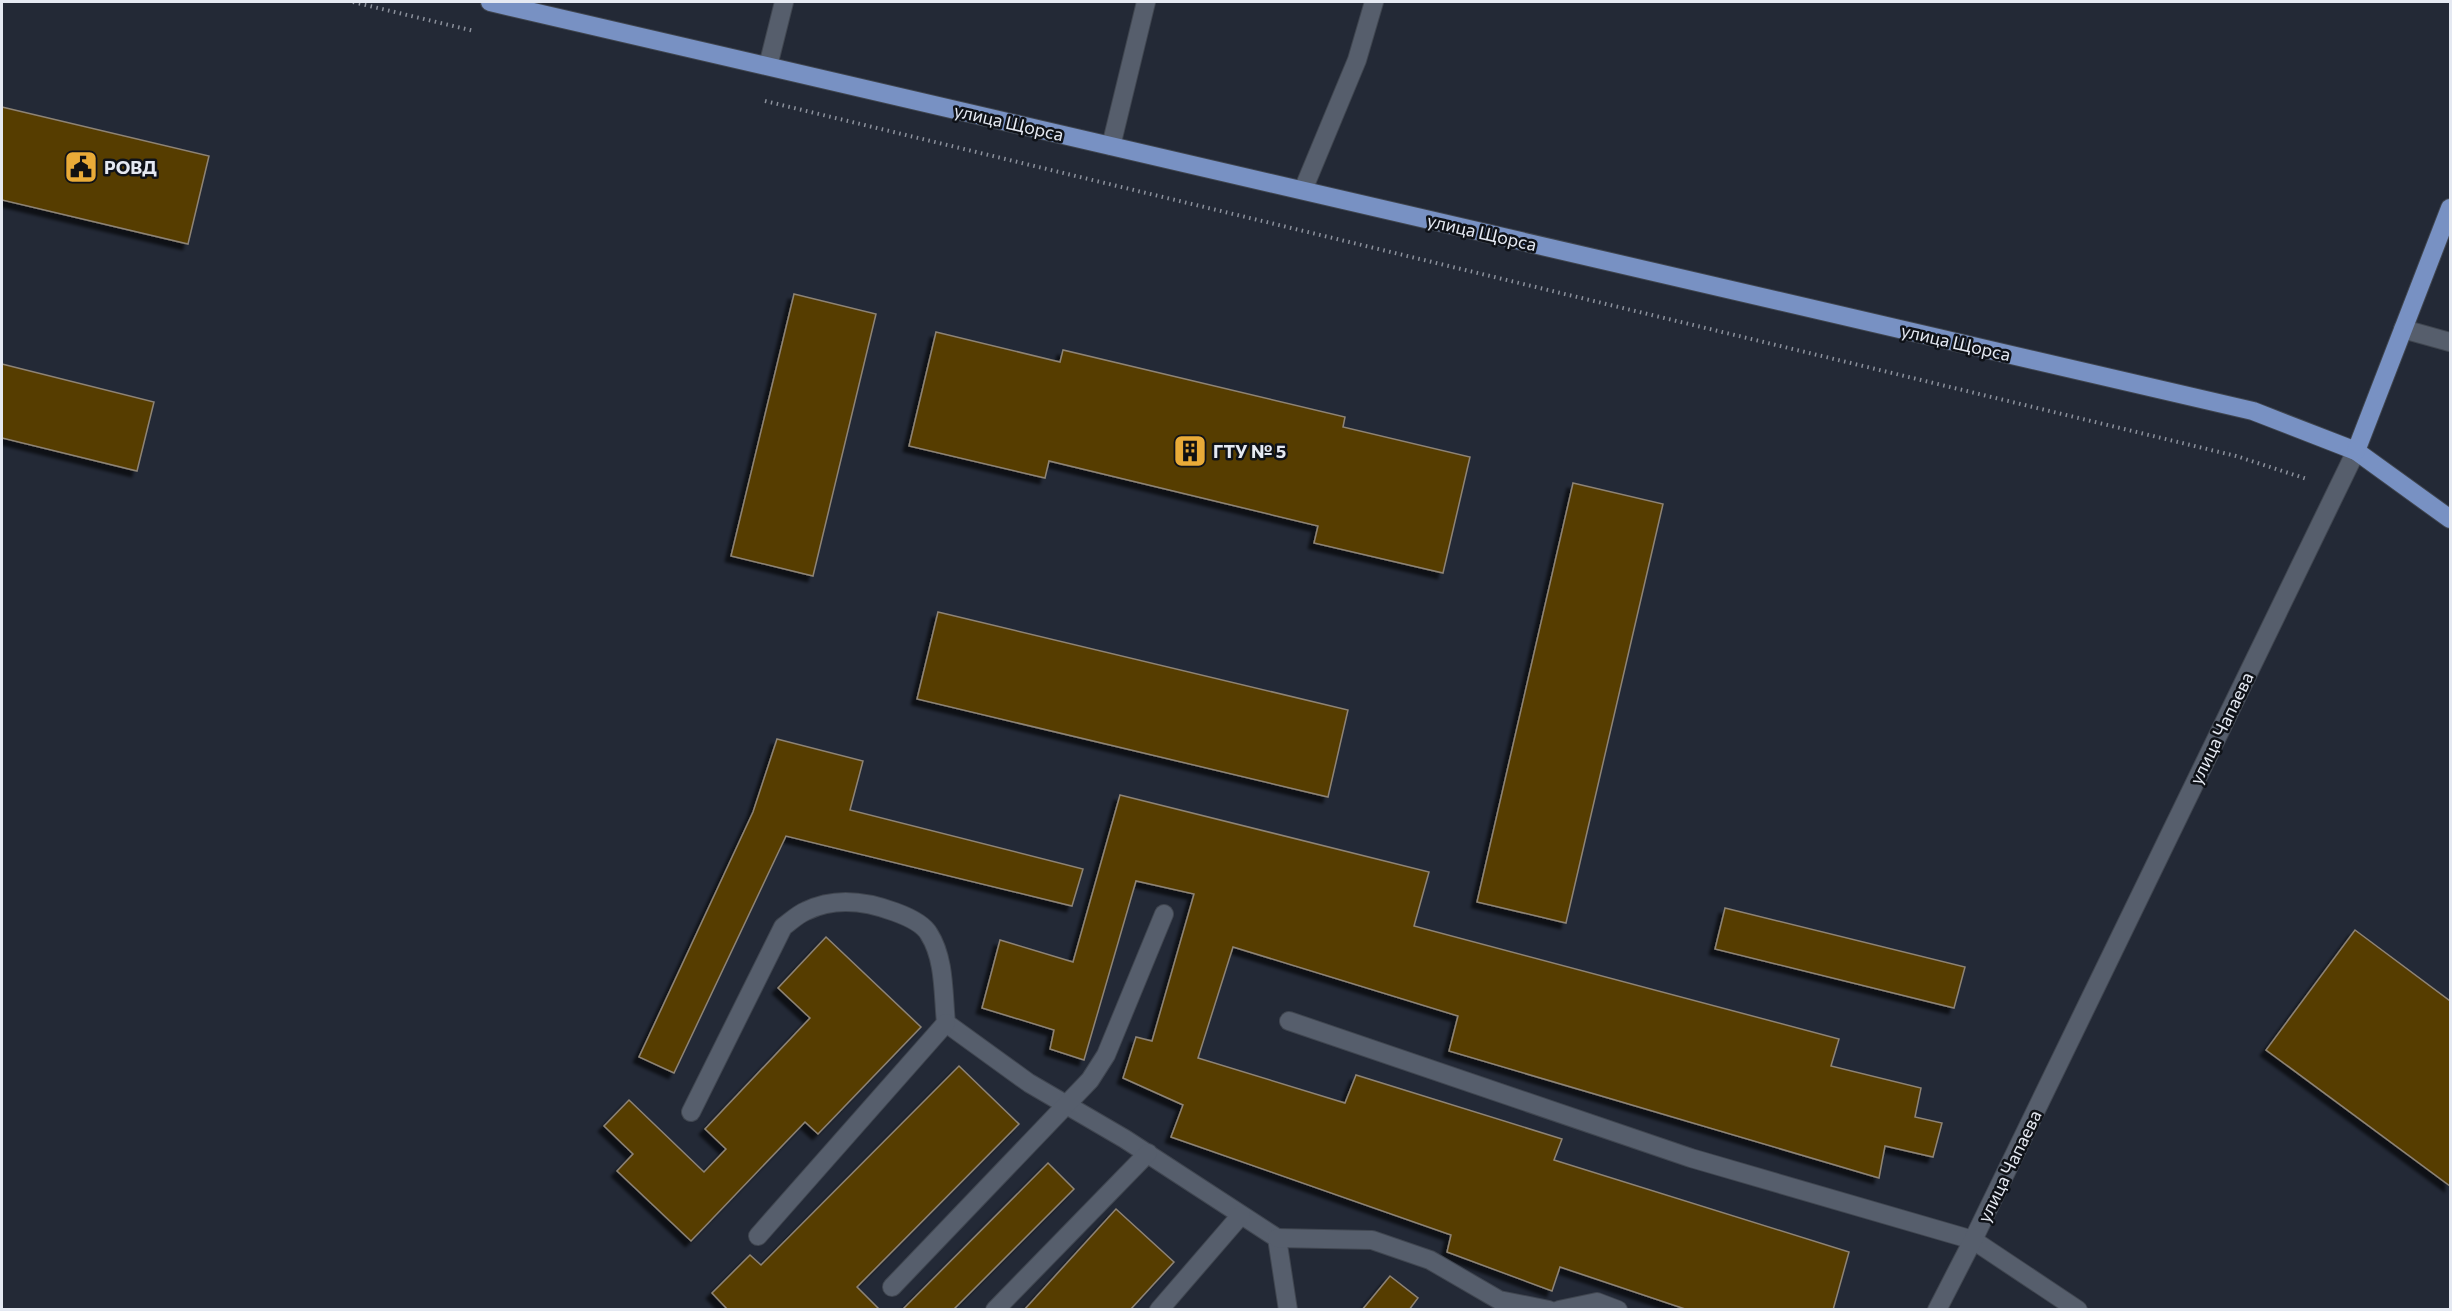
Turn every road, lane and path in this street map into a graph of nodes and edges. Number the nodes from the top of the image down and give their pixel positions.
1 (353, 2) edge
2 (490, 2) edge
3 (784, 2) edge
4 (1146, 2) edge
5 (1374, 2) edge
6 (481, 32) dead end
7 (768, 66) junction
8 (760, 100) dead end
9 (1111, 146) junction
10 (1303, 190) junction
11 (2451, 208) edge
12 (2403, 329) junction
13 (2451, 342) edge
14 (2356, 451) junction
15 (2338, 488) junction
16 (2451, 519) edge
17 (1164, 914) dead end
18 (1289, 1021) dead end
19 (946, 1023) junction
20 (1068, 1105) junction
21 (692, 1112) dead end
22 (1148, 1153) junction
23 (1241, 1215) junction
24 (758, 1236) dead end
25 (1276, 1238) junction
26 (1973, 1240) junction
27 (892, 1287) dead end
28 (1499, 1305) edge
29 (995, 1310) edge
30 (1159, 1310) edge
31 (1288, 1310) edge
32 (1549, 1310) edge
33 (1559, 1310) edge
34 (1618, 1310) edge
35 (1937, 1310) edge
36 (2078, 1310) edge

1 - 6 path
2 - 7 main road, улица Щорса
3 - 7 street
4 - 9 street
5 - 10 street
7 - 9 main road, улица Щорса
8 - 15 path
9 - 10 main road, улица Щорса
10 - 14 main road, улица Щорса
11 - 12 main road, улица Чапаева
12 - 13 street
12 - 14 main road, улица Чапаева
14 - 15 street, улица Чапаева
14 - 16 main road, улица Щорса
15 - 26 street, улица Чапаева
17 - 20 street
18 - 26 street
19 - 20 street
19 - 21 street
19 - 24 street
20 - 22 street
20 - 27 street
22 - 23 street
22 - 29 street
23 - 25 street
23 - 30 street
25 - 28 street
25 - 31 street
26 - 35 street, улица Чапаева
26 - 36 street
28 - 32 street
33 - 34 street

